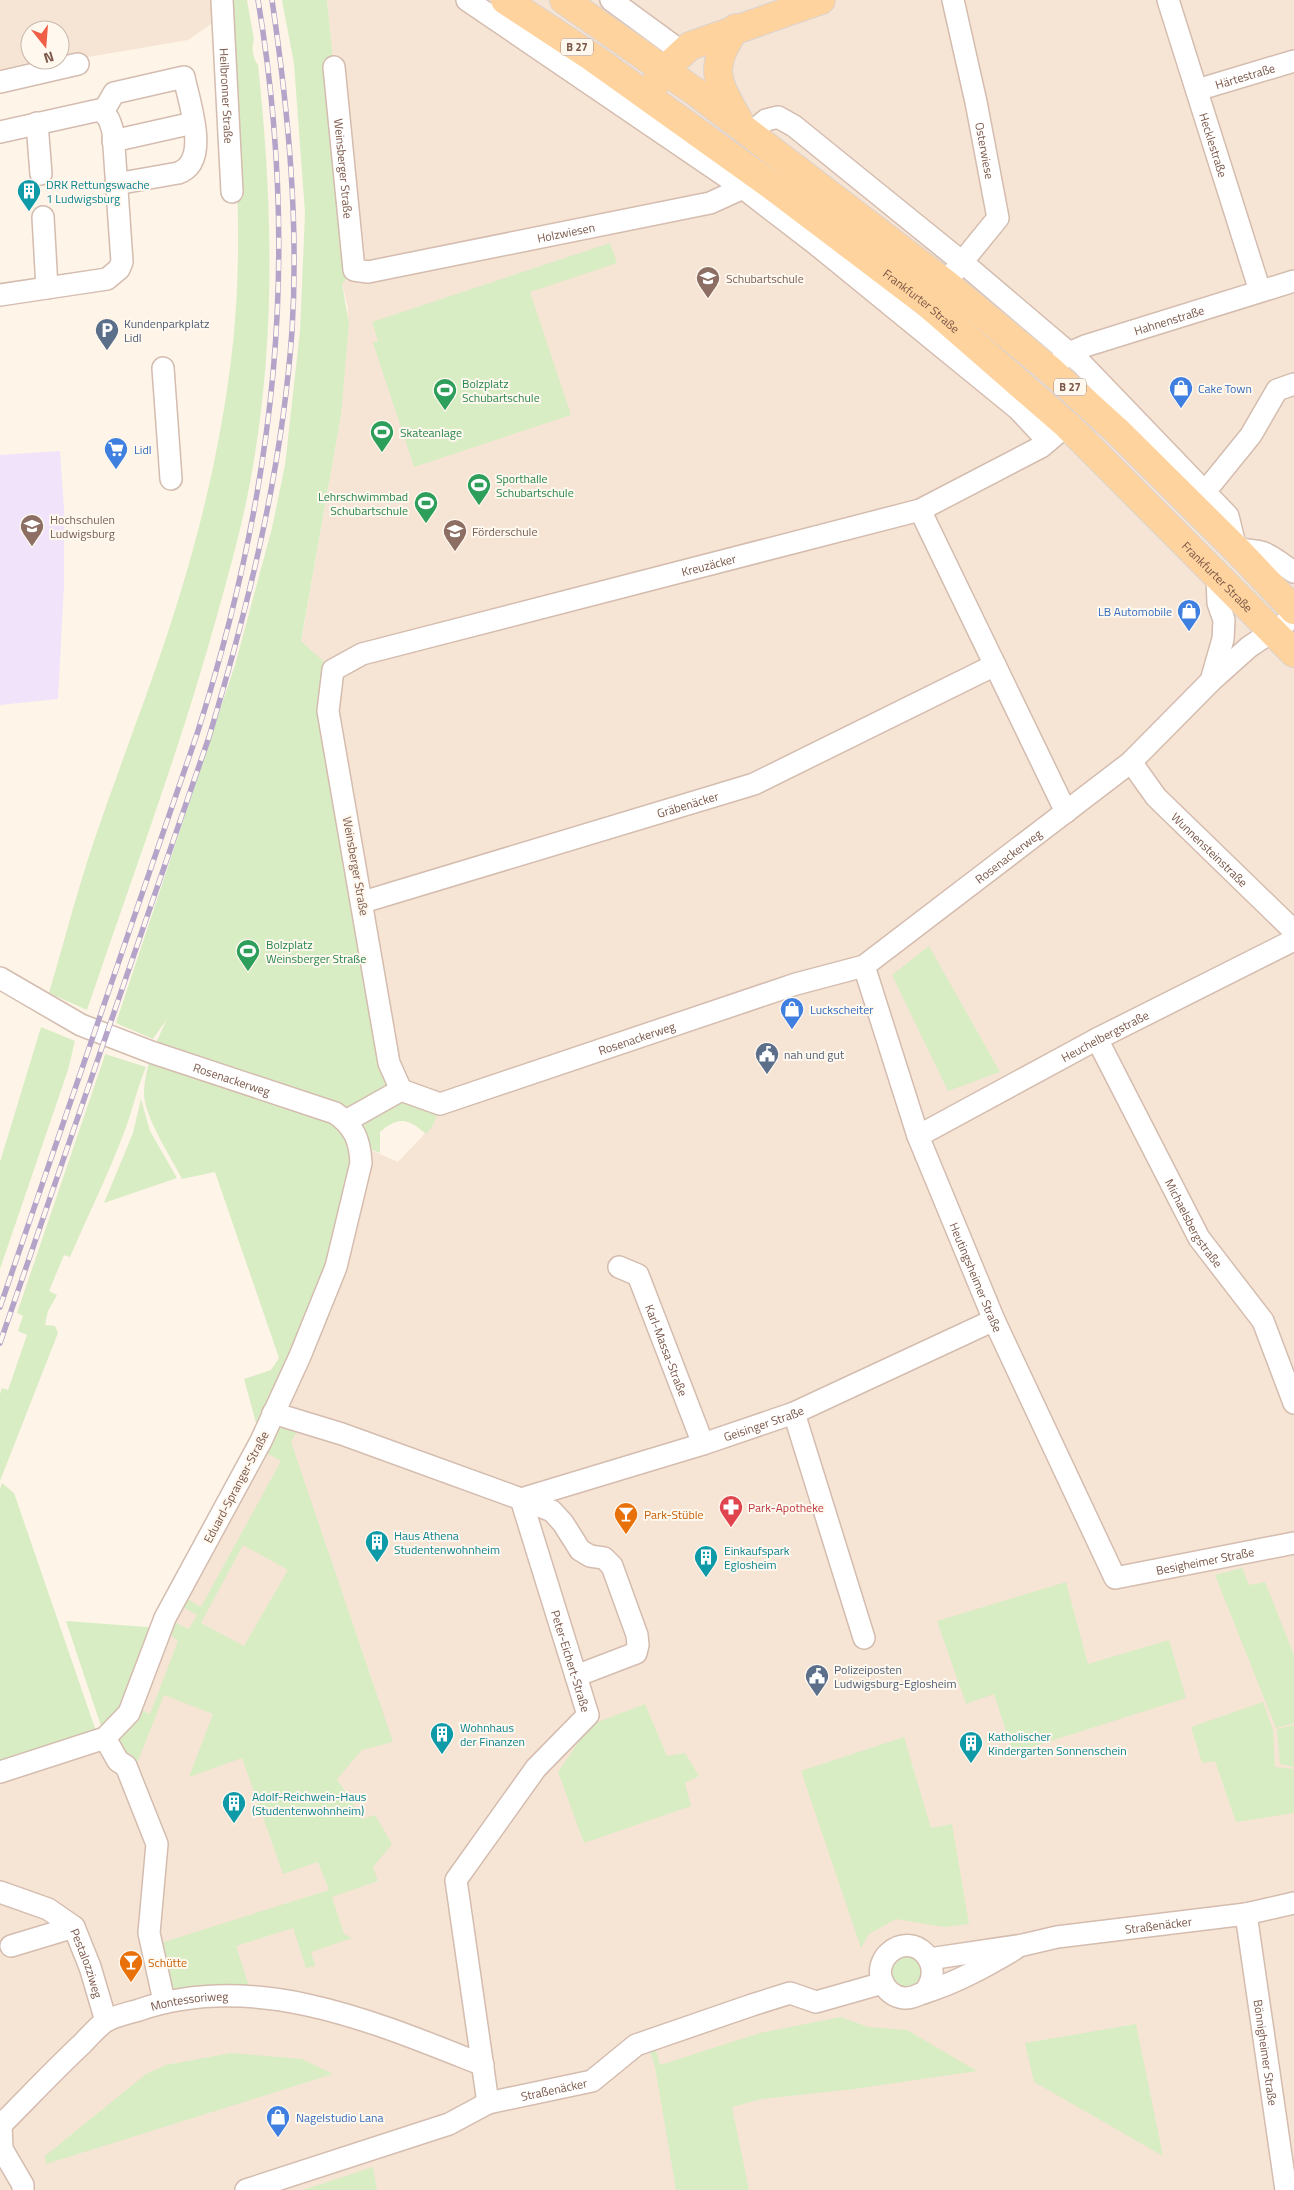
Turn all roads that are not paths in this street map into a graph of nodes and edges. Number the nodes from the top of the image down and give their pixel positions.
1 (222, 0) edge
2 (466, 0) edge
3 (505, 0) edge
4 (564, 0) edge
5 (612, 0) edge
6 (822, 0) edge
7 (953, 0) edge
8 (1168, 0) edge
9 (736, 28) junction
10 (673, 61) junction
11 (1294, 62) edge
12 (78, 64) dead end
13 (334, 67) dead end
14 (0, 82) edge
15 (1197, 90) junction
16 (647, 96) junction
17 (103, 112) junction
18 (193, 122) junction
19 (37, 123) junction
20 (746, 131) junction
21 (0, 132) edge
22 (113, 141) junction
23 (41, 174) dead end
24 (116, 184) junction
25 (743, 188) junction
26 (776, 188) junction
27 (823, 190) junction
28 (232, 192) dead end
29 (43, 217) dead end
30 (962, 262) junction
31 (354, 270) joint
32 (1294, 281) edge
33 (945, 283) junction
34 (47, 288) junction
35 (1260, 291) junction
36 (0, 295) edge
37 (1060, 361) junction
38 (163, 368) dead end
39 (1294, 384) edge
40 (1058, 433) junction
41 (171, 479) dead end
42 (1204, 492) junction
43 (920, 510) junction
44 (1236, 549) junction
45 (1294, 572) edge
46 (1217, 578) junction
47 (1294, 610) edge
48 (1294, 617) edge
49 (1272, 632) junction
50 (1294, 653) edge
51 (995, 665) junction
52 (333, 670) joint
53 (1211, 681) junction
54 (1131, 762) junction
55 (1066, 812) junction
56 (363, 902) junction
57 (1294, 931) edge
58 (1294, 940) edge
59 (864, 966) junction
60 (0, 978) edge
61 (1097, 1039) junction
62 (401, 1090) junction
63 (346, 1120) junction
64 (918, 1136) junction
65 (619, 1267) dead end
66 (994, 1320) junction
67 (1294, 1403) edge
68 (273, 1413) junction
69 (794, 1413) junction
70 (703, 1444) junction
71 (521, 1499) junction
72 (1294, 1543) edge
73 (1115, 1578) joint
74 (864, 1638) dead end
75 (576, 1676) junction
76 (105, 1738) junction
77 (0, 1772) edge
78 (0, 1892) edge
79 (1294, 1904) edge
80 (1246, 1914) junction
81 (74, 1928) junction
82 (1022, 1945) junction
83 (11, 1946) dead end
84 (929, 1958) junction
85 (883, 1983) junction
86 (924, 1992) junction
87 (164, 2002) junction
88 (106, 2021) junction
89 (483, 2065) junction
90 (488, 2103) junction
91 (23, 2190) edge
92 (246, 2190) edge
93 (1286, 2190) edge

1 - 28 street, Heilbronner Straße
2 - 25 street, Frankfurter Straße
3 - 16 main road, Frankfurter Straße / B 27
4 - 10 main road, B 27
5 - 10 street
6 - 9 main road
7 - 30 street, Osterwiese
8 - 15 street, Hecklestraße
9 - 10 main road
9 - 20 main road
10 - 16 main road
10 - 20 main road, B 27
11 - 15 street, Härtestraße
12 - 14 street
13 - 31 street, Weinsberger Straße
15 - 35 street, Hecklestraße
16 - 26 main road, Frankfurter Straße / B 27
17 - 18 street
17 - 19 street
17 - 22 street
18 - 22 street
18 - 24 street
19 - 21 street
19 - 23 street
20 - 27 main road, B 27
20 - 30 street
22 - 24 street
24 - 34 street
25 - 26 street, Holzwiesen
25 - 31 street, Holzwiesen
25 - 40 street, Frankfurter Straße
26 - 27 street, Holzwiesen
26 - 40 main road, Frankfurter Straße / B 27
27 - 33 main road, B 27
29 - 34 street
30 - 33 street, Osterwiese
30 - 37 street
32 - 35 street, Hahnenstraße
33 - 37 main road, B 27
34 - 36 street
35 - 37 street, Hahnenstraße
37 - 42 street
37 - 44 main road, B 27
38 - 41 street
39 - 42 street
40 - 43 street, Kreuzäcker
40 - 46 main road, Frankfurter Straße / B 27
42 - 44 street
43 - 51 street
43 - 52 street, Kreuzäcker
44 - 45 street
44 - 47 main road, B 27
46 - 49 main road, Frankfurter Straße / B 27
46 - 53 street, Rosenackerweg
48 - 49 street, Rosenackerweg
49 - 50 main road, Frankfurter Straße / B 27
49 - 53 street, Rosenackerweg
51 - 55 street
51 - 56 street, Gräbenäcker
52 - 56 street, Weinsberger Straße
53 - 54 street, Rosenackerweg
54 - 55 street, Rosenackerweg
54 - 57 street, Wunnensteinstraße
55 - 59 street, Rosenackerweg
56 - 62 street, Weinsberger Straße
58 - 61 street, Heuchelbergstraße
59 - 62 street, Rosenackerweg
59 - 64 street, Heutingsheimer Straße
60 - 63 street, Rosenackerweg
61 - 64 street, Heuchelbergstraße
61 - 67 street, Michaelsbergstraße
62 - 63 street
63 - 68 street, Eduard-Spranger-Straße
64 - 66 street, Heutingsheimer Straße
65 - 70 street, Karl-Massa-Straße
66 - 69 street, Geisinger Straße
66 - 73 street, Heutingsheimer Straße
68 - 71 street
68 - 76 street, Eduard-Spranger-Straße
69 - 70 street, Geisinger Straße
69 - 74 street
70 - 71 street, Geisinger Straße
71 - 75 street, Peter-Eichert-Straße
71 - 75 street
72 - 73 street, Besigheimer Straße
75 - 89 street, Peter-Eichert-Straße
76 - 77 street, Eduard-Spranger-Straße
76 - 87 street
78 - 81 street, Pestalozziweg
79 - 80 street, Straßenäcker
80 - 82 street, Straßenäcker
80 - 93 street, Bönnigheimer Straße
81 - 83 street
81 - 88 street, Pestalozziweg
82 - 84 street, Straßenäcker
82 - 86 street, Straßenäcker
84 - 85 street
84 - 86 street
85 - 86 street, Straßenäcker
85 - 90 street, Straßenäcker
87 - 88 street, Montessoriweg
87 - 89 street, Montessoriweg
88 - 91 street, Montessoriweg
89 - 90 street, Peter-Eichert-Straße
90 - 92 street, Straßenäcker

